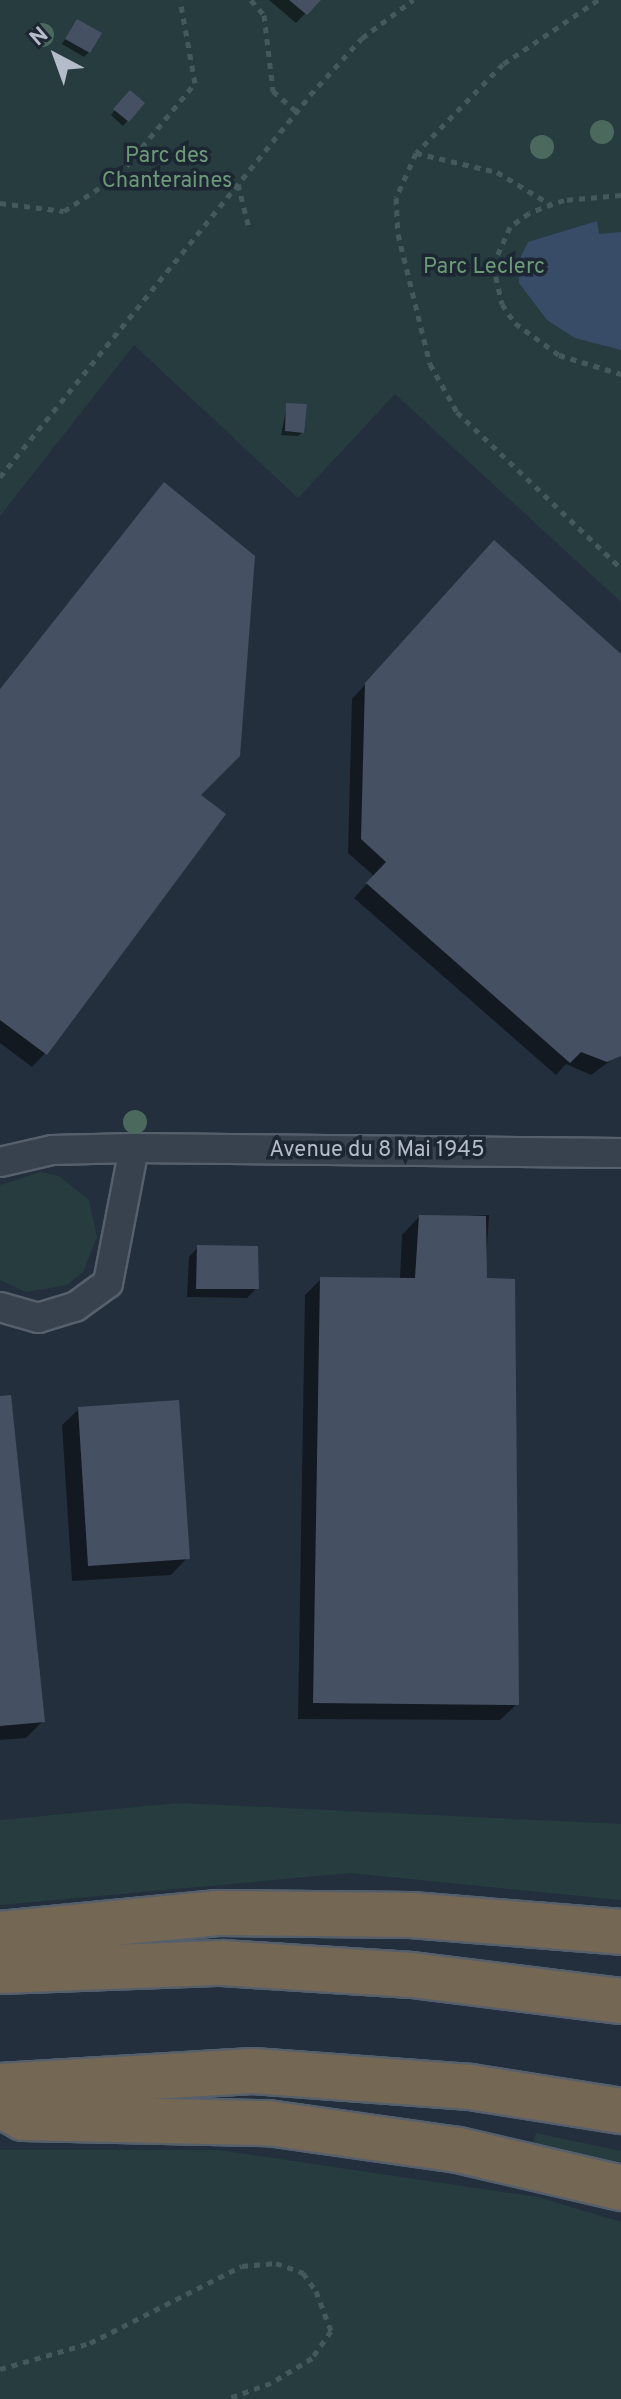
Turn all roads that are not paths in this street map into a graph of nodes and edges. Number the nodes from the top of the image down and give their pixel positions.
1 (134, 1148) junction
2 (621, 1153) edge
3 (0, 1162) edge
4 (0, 1307) edge
5 (621, 1932) edge
6 (0, 1934) edge
7 (0, 1971) edge
8 (621, 2001) edge
9 (0, 2086) edge
10 (0, 2105) edge
11 (621, 2111) edge
12 (621, 2188) edge

1 - 2 street, Avenue du 8 Mai 1945
1 - 3 street, Avenue du 8 Mai 1945
1 - 4 street
5 - 6 highway
7 - 8 highway
9 - 11 highway
10 - 12 highway

